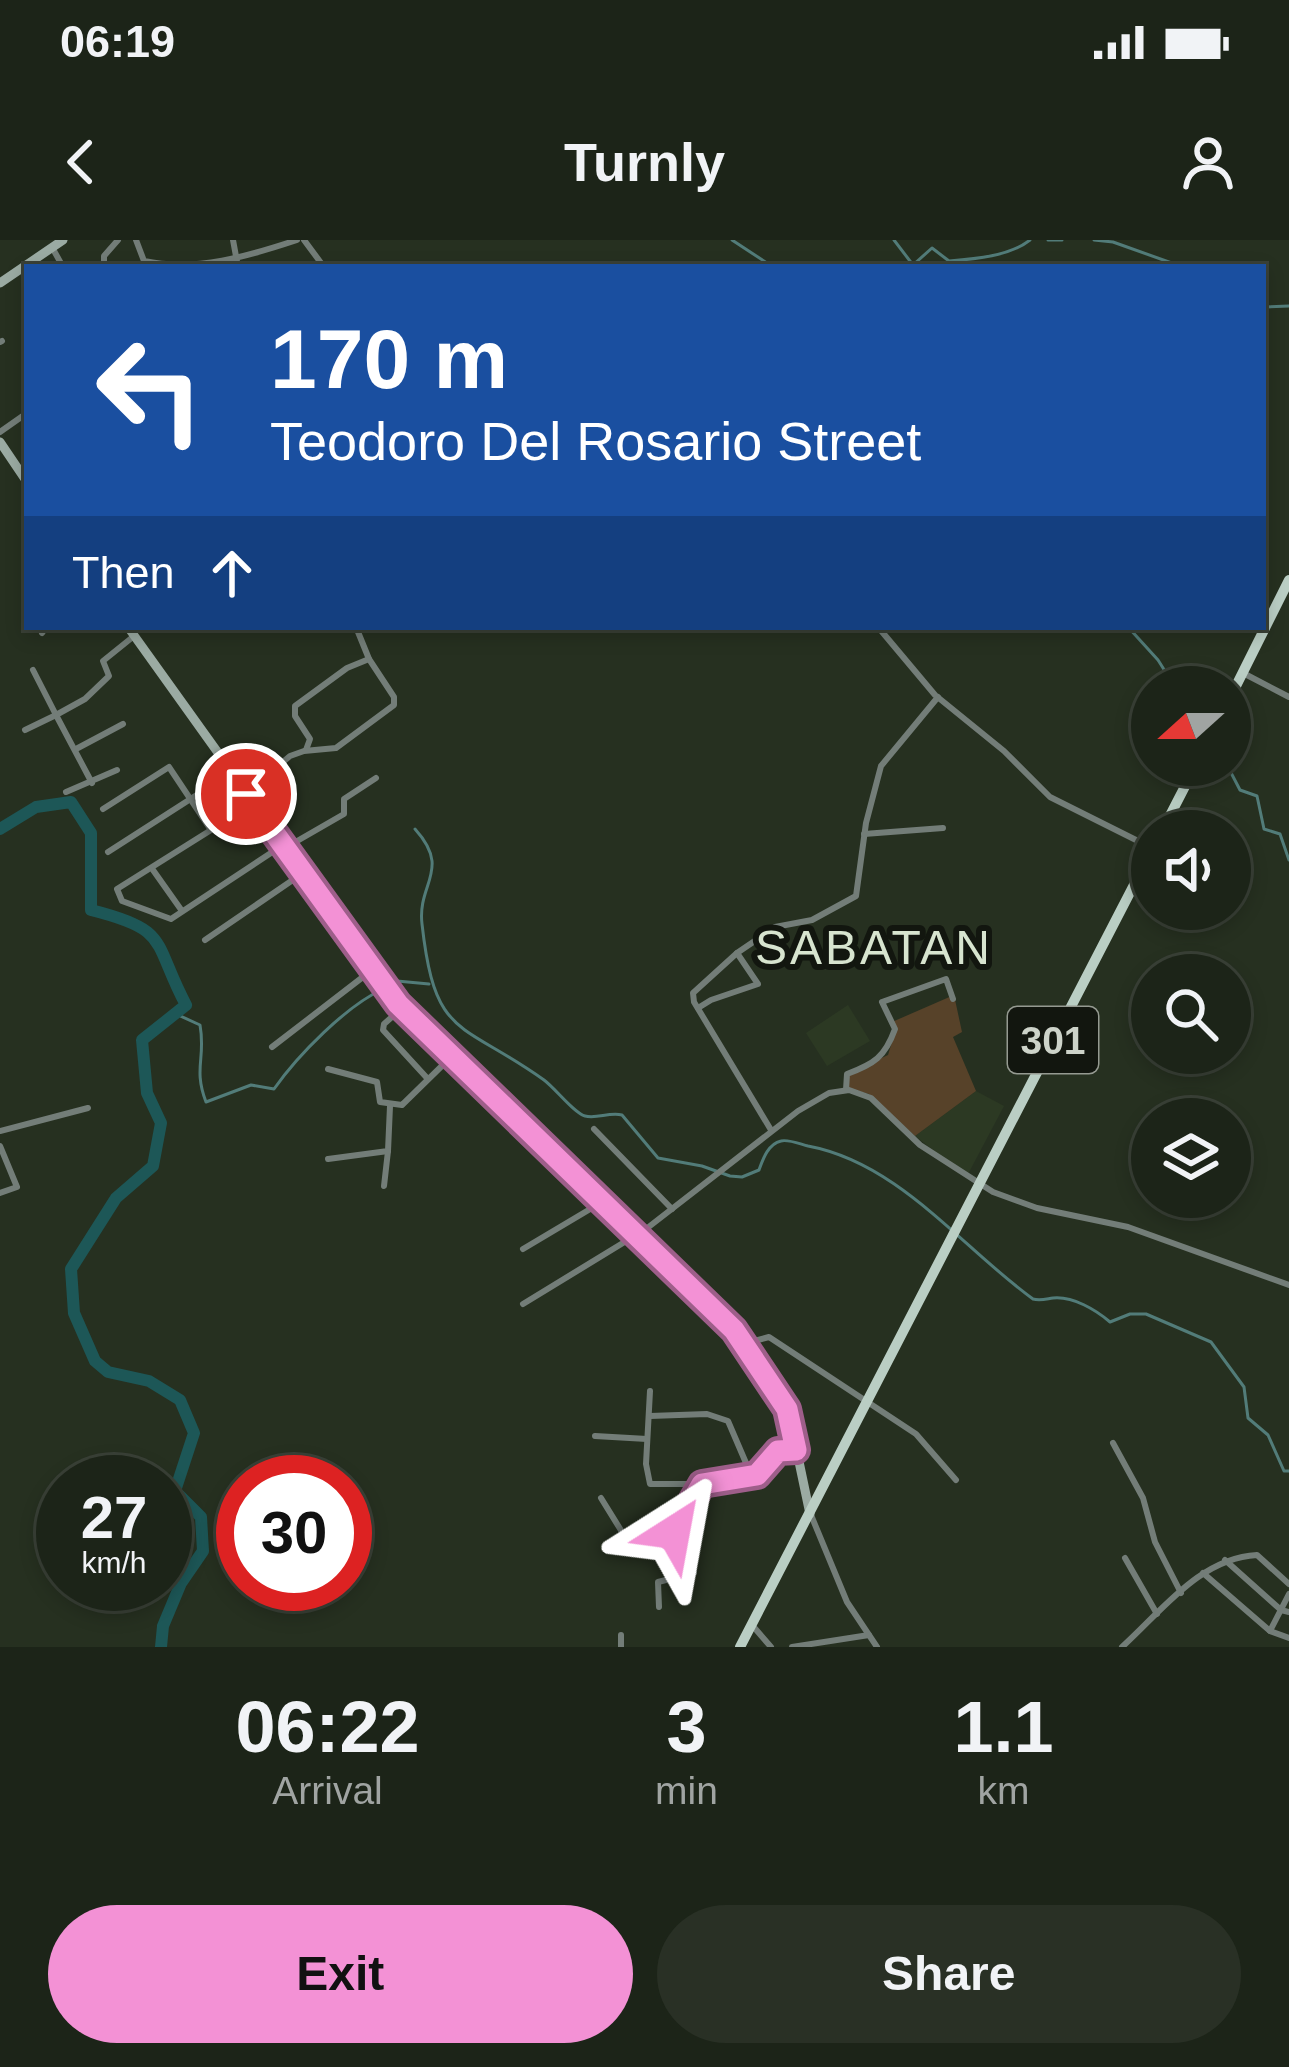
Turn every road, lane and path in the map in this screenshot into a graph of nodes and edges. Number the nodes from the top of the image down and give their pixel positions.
1 (62, 240) edge
2 (136, 240) edge
3 (233, 240) edge
4 (300, 240) edge
5 (49, 244) edge
6 (234, 256) junction
7 (24, 264) edge
8 (24, 264) edge
9 (237, 264) edge
10 (321, 264) edge
11 (0, 284) edge
12 (0, 442) edge
13 (24, 478) edge
14 (1289, 580) edge
15 (1266, 626) edge
16 (357, 630) edge
17 (881, 630) edge
18 (1264, 630) edge
19 (131, 631) edge
20 (369, 659) junction
21 (1246, 666) edge
22 (33, 670) dead end
23 (1251, 677) edge
24 (938, 697) junction
25 (1289, 697) edge
26 (56, 715) junction
27 (123, 724) dead end
28 (25, 730) dead end
29 (76, 749) junction
30 (306, 750) junction
31 (117, 770) dead end
32 (231, 773) junction
33 (376, 778) dead end
34 (92, 783) junction
35 (66, 792) dead end
36 (246, 794) junction
37 (190, 798) junction
38 (103, 808) dead end
39 (943, 828) dead end
40 (864, 835) junction
41 (1131, 839) edge
42 (284, 847) junction
43 (108, 852) dead end
44 (152, 868) junction
45 (303, 873) junction
46 (1131, 889) edge
47 (182, 911) junction
48 (205, 940) dead end
49 (737, 953) junction
50 (372, 970) junction
51 (953, 999) dead end
52 (402, 1008) junction
53 (698, 1008) junction
54 (272, 1047) dead end
55 (450, 1058) junction
56 (328, 1069) dead end
57 (427, 1078) junction
58 (847, 1090) junction
59 (390, 1106) junction
60 (88, 1108) dead end
61 (594, 1129) dead end
62 (771, 1130) junction
63 (0, 1131) edge
64 (0, 1146) edge
65 (388, 1151) junction
66 (328, 1159) dead end
67 (977, 1185) junction
68 (384, 1186) dead end
69 (0, 1193) edge
70 (602, 1202) junction
71 (672, 1209) junction
72 (636, 1236) junction
73 (523, 1249) dead end
74 (1289, 1285) edge
75 (523, 1304) dead end
76 (743, 1344) junction
77 (650, 1391) dead end
78 (868, 1399) junction
79 (648, 1416) junction
80 (595, 1436) dead end
81 (647, 1439) junction
82 (1113, 1443) dead end
83 (796, 1450) junction
84 (752, 1477) junction
85 (956, 1480) dead end
86 (702, 1484) junction
87 (601, 1498) dead end
88 (811, 1515) junction
89 (675, 1528) junction
90 (627, 1540) junction
91 (616, 1552) dead end
92 (1124, 1558) dead end
93 (1225, 1560) junction
94 (1203, 1573) junction
95 (1289, 1584) edge
96 (1181, 1593) junction
97 (1289, 1594) edge
98 (659, 1607) dead end
99 (1285, 1611) edge
100 (1157, 1614) junction
101 (752, 1625) junction
102 (1270, 1631) junction
103 (621, 1634) dead end
104 (868, 1635) junction
105 (1289, 1638) edge
106 (620, 1647) edge
107 (740, 1647) edge
108 (771, 1647) edge
109 (792, 1647) edge
110 (877, 1647) edge
111 (1122, 1647) edge

1 - 5 main road
2 - 6 street
3 - 6 street
4 - 6 street
4 - 10 street
5 - 8 main road
6 - 9 street
7 - 11 main road
12 - 13 main road
14 - 15 main road
16 - 20 street
17 - 24 street
18 - 21 main road
19 - 26 street
19 - 32 main road
20 - 30 street
20 - 30 street
22 - 26 street
23 - 25 street
24 - 40 street
24 - 41 street
26 - 28 street
26 - 29 street
27 - 29 street
29 - 34 street
30 - 36 street
31 - 34 street
32 - 36 main road
32 - 37 street
33 - 42 street
34 - 35 street
36 - 42 main road
37 - 38 street
37 - 43 street
37 - 44 street
39 - 40 street
40 - 49 street
42 - 45 main road
42 - 47 street
44 - 47 street
44 - 47 street
45 - 48 street
45 - 50 main road
46 - 67 main road, 301
49 - 53 street
49 - 53 street
50 - 52 main road
50 - 54 street
51 - 58 street
52 - 55 main road
52 - 57 street
53 - 62 street
55 - 57 street
55 - 70 main road
56 - 59 street
57 - 59 street
58 - 62 street
58 - 67 street
59 - 65 street
60 - 63 street
61 - 71 street
62 - 71 street
64 - 69 street
65 - 66 street
65 - 68 street
67 - 74 street
67 - 78 main road, 301
70 - 72 main road
70 - 73 street
71 - 72 street
72 - 75 street
72 - 76 main road
76 - 78 street
76 - 83 main road
77 - 79 street
78 - 85 street
78 - 88 main road, 301
79 - 81 street
79 - 84 street
80 - 81 street
81 - 86 street
82 - 96 street
83 - 84 street
83 - 88 main road
84 - 86 street
86 - 89 street
87 - 90 street
88 - 101 main road, 301
88 - 104 street
89 - 90 street
89 - 98 street
90 - 91 street
92 - 100 street
93 - 94 street
93 - 95 street
93 - 99 street
94 - 96 street
94 - 102 street
96 - 100 street
97 - 99 street
99 - 102 street
100 - 111 street
101 - 107 main road, 301
101 - 108 street
102 - 105 street
103 - 106 street
104 - 109 street
104 - 110 street

